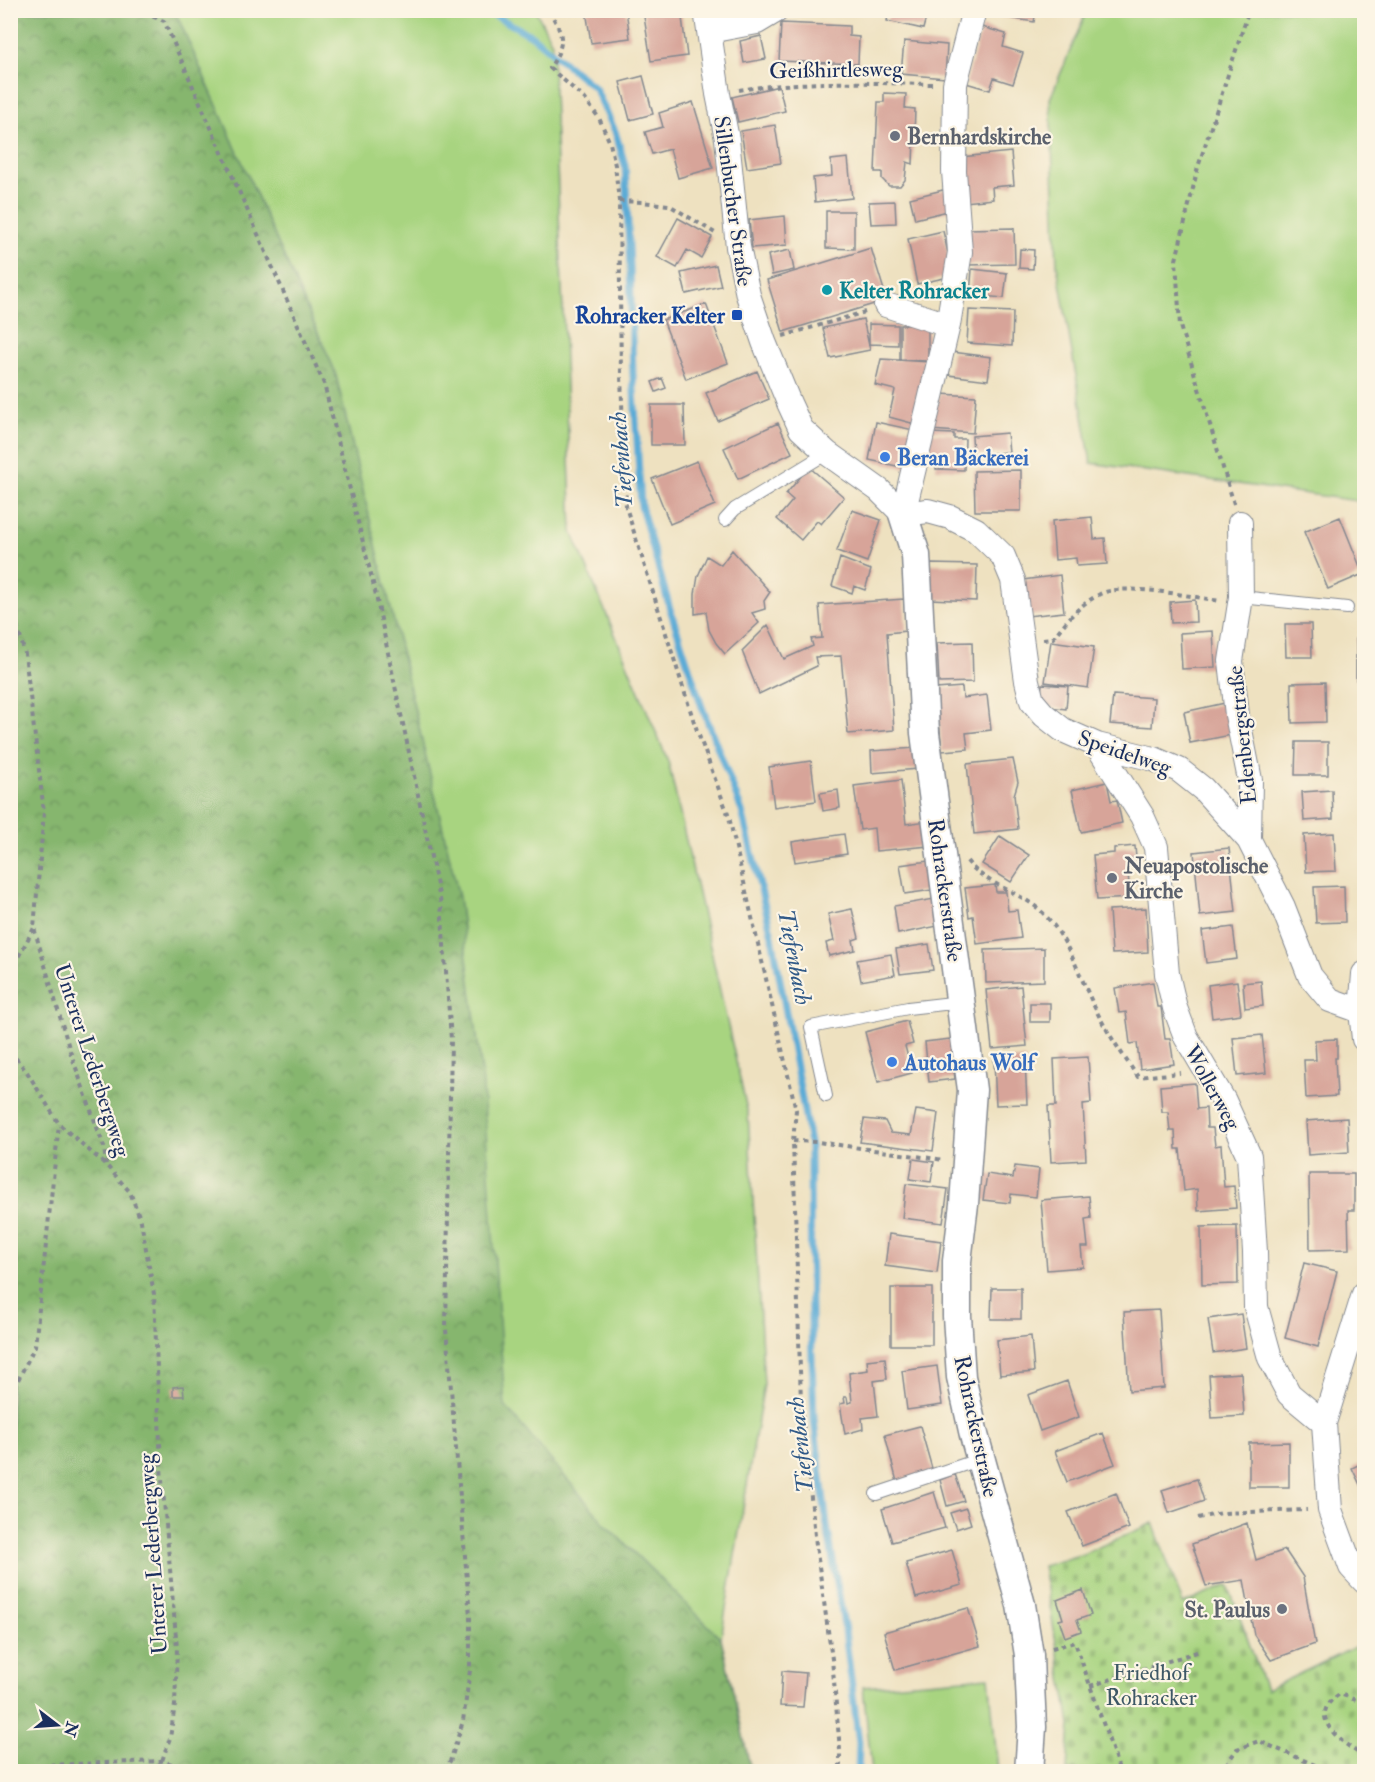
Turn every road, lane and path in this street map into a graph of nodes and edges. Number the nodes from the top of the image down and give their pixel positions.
1 (136, 10) edge
2 (549, 10) edge
3 (777, 10) edge
4 (974, 10) edge
5 (1249, 10) edge
6 (707, 21) edge
7 (955, 84) junction
8 (718, 94) junction
9 (619, 201) junction
10 (738, 246) junction
11 (886, 305) joint
12 (948, 325) junction
13 (764, 342) junction
14 (827, 453) junction
15 (903, 514) junction
16 (725, 520) dead end
17 (1240, 523) joint
18 (10, 600) edge
19 (1240, 600) junction
20 (1347, 608) dead end
21 (1021, 640) junction
22 (1097, 745) junction
23 (1249, 840) junction
24 (964, 852) dead end
25 (34, 928) junction
26 (10, 972) edge
27 (1365, 974) edge
28 (961, 1002) junction
29 (1361, 1011) junction
30 (1365, 1039) edge
31 (10, 1052) edge
32 (1204, 1070) junction
33 (826, 1096) dead end
34 (59, 1124) junction
35 (793, 1141) junction
36 (967, 1163) junction
37 (106, 1165) junction
38 (1365, 1294) edge
39 (10, 1396) edge
40 (1324, 1423) junction
41 (981, 1459) junction
42 (876, 1494) dead end
43 (1330, 1510) junction
44 (1198, 1518) dead end
45 (1365, 1581) edge
46 (1047, 1650) dead end
47 (1200, 1652) dead end
48 (1090, 1686) junction
49 (1365, 1703) edge
50 (1365, 1756) edge
51 (162, 1761) junction
52 (26, 1772) edge
53 (153, 1772) edge
54 (198, 1772) edge
55 (444, 1772) edge
56 (840, 1772) edge
57 (1029, 1772) edge
58 (1120, 1772) edge
59 (1221, 1772) edge
60 (1331, 1772) edge

1 - 55 path
2 - 9 path
3 - 6 street
4 - 7 street
5 - 17 path
6 - 8 street, Sillenbucher Straße
7 - 8 path, Geißhirtlesweg
7 - 12 street
8 - 10 street, Sillenbucher Straße
9 - 10 path
9 - 35 path
10 - 13 street, Sillenbucher Straße
11 - 12 street
11 - 13 path
12 - 15 street
13 - 14 street, Sillenbucher Straße
14 - 15 street, Sillenbucher Straße
14 - 16 lane
15 - 21 street, Speidelweg
15 - 28 street, Rohrackerstraße
17 - 19 street, Edenbergstraße
18 - 25 path, Unterer Lederbergweg
19 - 20 lane
19 - 21 path
19 - 23 street, Edenbergstraße
21 - 22 street, Speidelweg
22 - 23 street, Speidelweg
22 - 32 street, Wollerweg
23 - 29 street, Speidelweg
24 - 32 path
25 - 26 path
25 - 37 path, Unterer Lederbergweg
27 - 29 street
28 - 33 lane
28 - 36 street, Rohrackerstraße
29 - 30 street
31 - 34 path
32 - 40 street, Wollerweg
34 - 37 path
34 - 39 path
35 - 36 path
35 - 56 path
36 - 41 street, Rohrackerstraße
37 - 51 path, Unterer Lederbergweg
38 - 40 street
40 - 43 street
41 - 42 lane
41 - 57 street, Rohrackerstraße
43 - 44 path
43 - 45 street
46 - 48 path
47 - 48 path
48 - 58 path
49 - 50 path
51 - 52 path
51 - 53 path, Unterer Lederbergweg
51 - 54 path
59 - 60 path

